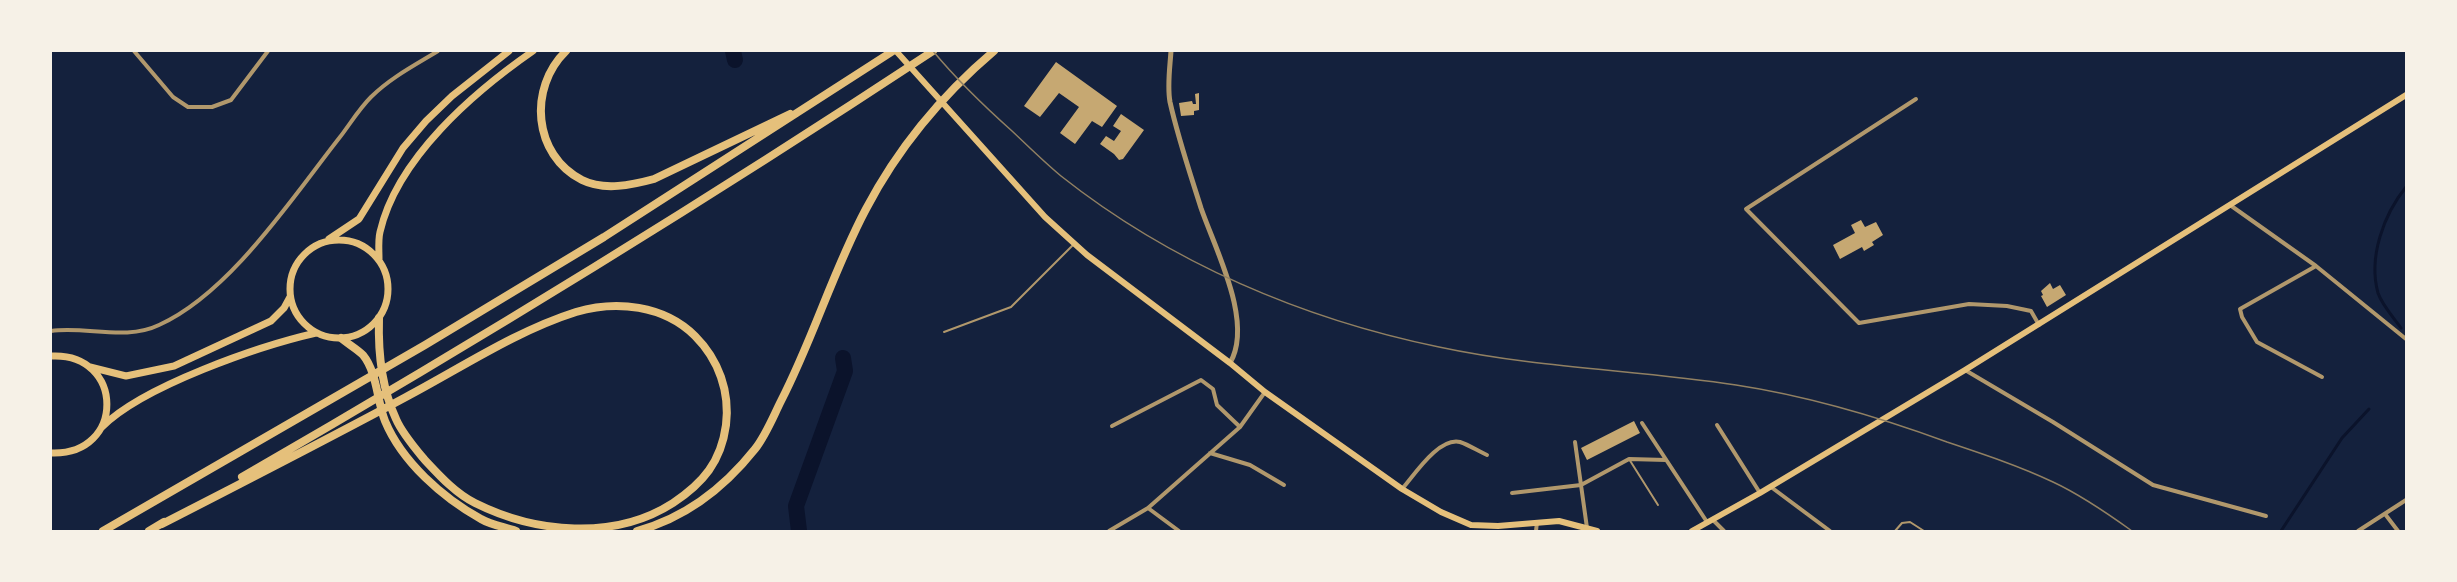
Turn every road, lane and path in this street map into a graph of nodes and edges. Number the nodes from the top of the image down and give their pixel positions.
1 (134, 51) edge
2 (268, 51) edge
3 (438, 51) edge
4 (509, 51) edge
5 (533, 51) edge
6 (566, 51) edge
7 (895, 51) edge
8 (933, 51) edge
9 (994, 51) edge
10 (1171, 51) edge
11 (2406, 95) edge
12 (826, 96) junction
13 (1916, 99) dead end
14 (2230, 204) junction
15 (327, 241) junction
16 (1074, 243) junction
17 (379, 260) junction
18 (2316, 266) junction
19 (290, 297) junction
20 (379, 318) junction
21 (2039, 325) junction
22 (51, 331) edge
23 (944, 332) dead end
24 (316, 333) junction
25 (341, 338) junction
26 (2406, 339) edge
27 (51, 356) edge
28 (1230, 363) junction
29 (90, 367) junction
30 (1965, 370) junction
31 (2322, 378) dead end
32 (1265, 392) junction
33 (1642, 423) dead end
34 (1717, 424) dead end
35 (1112, 426) dead end
36 (1240, 427) junction
37 (102, 428) junction
38 (1575, 442) dead end
39 (51, 453) edge
40 (1210, 453) junction
41 (1486, 455) dead end
42 (1629, 459) junction
43 (1666, 460) junction
44 (1284, 485) dead end
45 (1581, 485) junction
46 (1771, 486) junction
47 (1402, 489) junction
48 (1512, 493) dead end
49 (1760, 493) junction
50 (2406, 500) edge
51 (1658, 505) dead end
52 (1148, 508) junction
53 (2385, 514) junction
54 (2265, 516) dead end
55 (1709, 520) junction
56 (1538, 521) junction
57 (162, 524) junction
58 (1587, 528) junction
59 (103, 531) edge
60 (149, 531) edge
61 (516, 531) edge
62 (637, 531) edge
63 (1109, 531) edge
64 (1179, 531) edge
65 (1536, 531) edge
66 (1597, 531) edge
67 (1692, 531) edge
68 (1724, 531) edge
69 (1830, 531) edge
70 (1895, 531) edge
71 (1924, 531) edge
72 (2358, 531) edge
73 (2398, 531) edge

1 - 2 street
3 - 22 street
4 - 15 highway
5 - 17 highway
6 - 12 highway
7 - 12 highway
7 - 16 main road
8 - 57 highway
9 - 62 highway
10 - 28 street
11 - 14 main road
12 - 59 highway
13 - 21 street
14 - 18 street
14 - 21 main road
15 - 17 highway
15 - 19 highway
16 - 23 lane
16 - 28 main road
17 - 20 highway
18 - 26 street
18 - 31 street
19 - 24 highway
19 - 29 highway
20 - 25 highway
20 - 57 highway
21 - 30 main road
24 - 25 highway
24 - 37 highway
25 - 61 highway
27 - 29 highway
28 - 32 main road
29 - 37 highway
30 - 46 main road
30 - 54 street
32 - 36 street
32 - 47 main road
33 - 43 street
34 - 49 street
35 - 36 street
36 - 40 street
37 - 39 highway
38 - 45 street
40 - 44 street
40 - 52 street
41 - 47 street
42 - 43 street
42 - 45 street
42 - 51 lane
43 - 55 street
45 - 48 street
45 - 58 street
46 - 49 main road
46 - 69 street
47 - 56 main road
49 - 55 main road
50 - 53 street
52 - 63 street
52 - 64 street
53 - 72 street
53 - 73 street
55 - 67 main road
55 - 68 street
56 - 58 main road
56 - 65 street
57 - 60 highway
58 - 66 main road
70 - 71 lane

